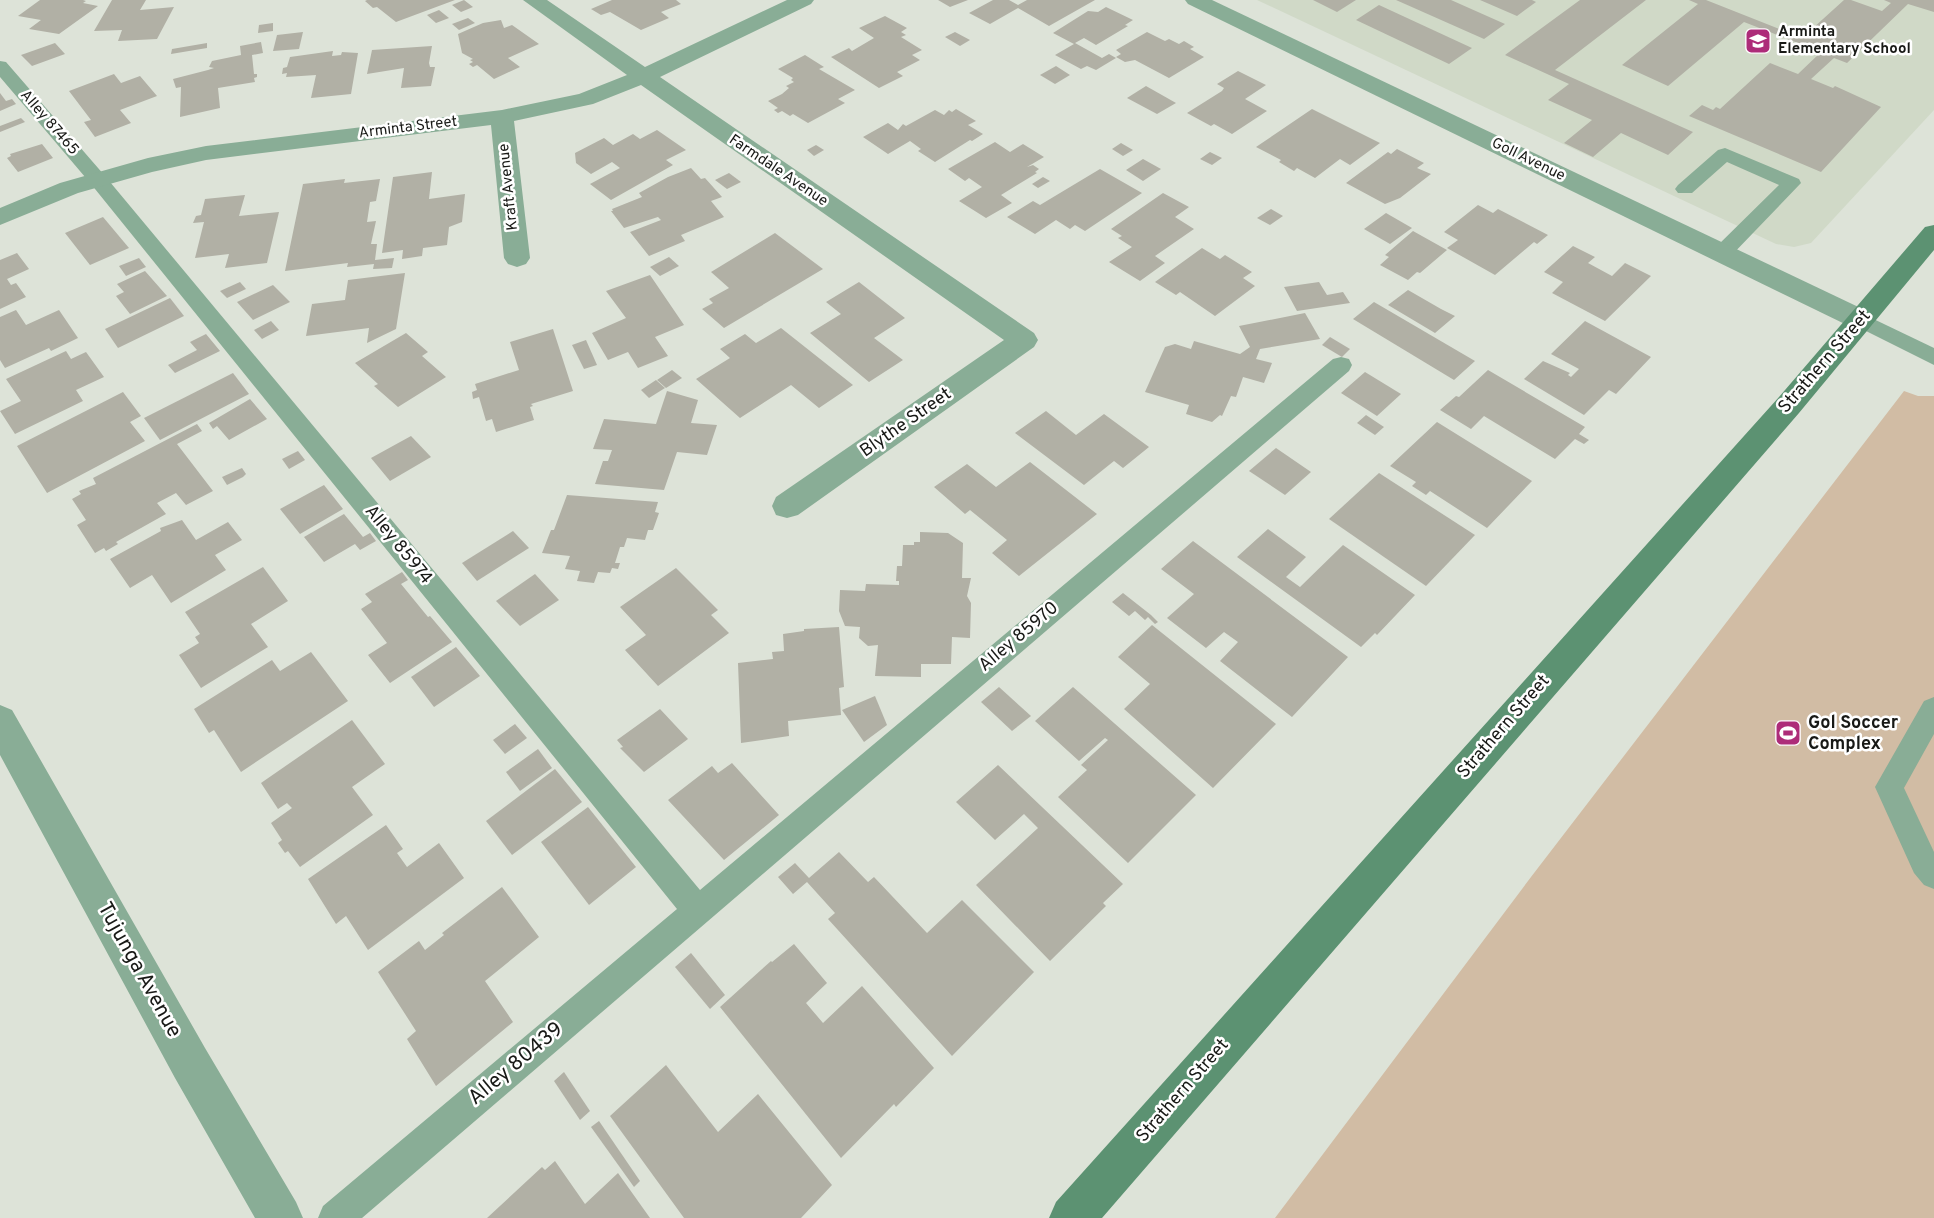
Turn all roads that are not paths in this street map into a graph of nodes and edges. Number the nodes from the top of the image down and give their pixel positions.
1 (533, 0) edge
2 (804, 0) edge
3 (1195, 0) edge
4 (0, 66) edge
5 (642, 77) junction
6 (502, 117) junction
7 (98, 180) junction
8 (1685, 189) dead end
9 (0, 217) edge
10 (1934, 233) edge
11 (1722, 253) junction
12 (517, 258) dead end
13 (1861, 320) junction
14 (1024, 340) joint
15 (1934, 357) edge
16 (1341, 365) dead end
17 (787, 506) dead end
18 (1934, 709) edge
19 (0, 721) edge
20 (1934, 875) edge
21 (697, 909) junction
22 (280, 1218) edge
23 (335, 1218) edge
24 (1072, 1218) edge

1 - 5 street, Farmdale Avenue
2 - 5 street, Arminta Street
3 - 11 street, Goll Avenue
4 - 7 lane, Alley 87465
5 - 6 street, Arminta Street
5 - 14 street, Farmdale Avenue
6 - 7 street, Arminta Street
6 - 12 street, Kraft Avenue
7 - 9 street, Arminta Street
7 - 21 lane, Alley 85974
8 - 11 lane
10 - 13 main road, Strathern Street
11 - 13 street, Goll Avenue
13 - 15 lane
13 - 24 main road, Strathern Street
14 - 17 street, Blythe Street
16 - 21 lane, Alley 85970
18 - 20 lane
19 - 22 street, Tujunga Avenue
21 - 23 lane, Alley 80439

